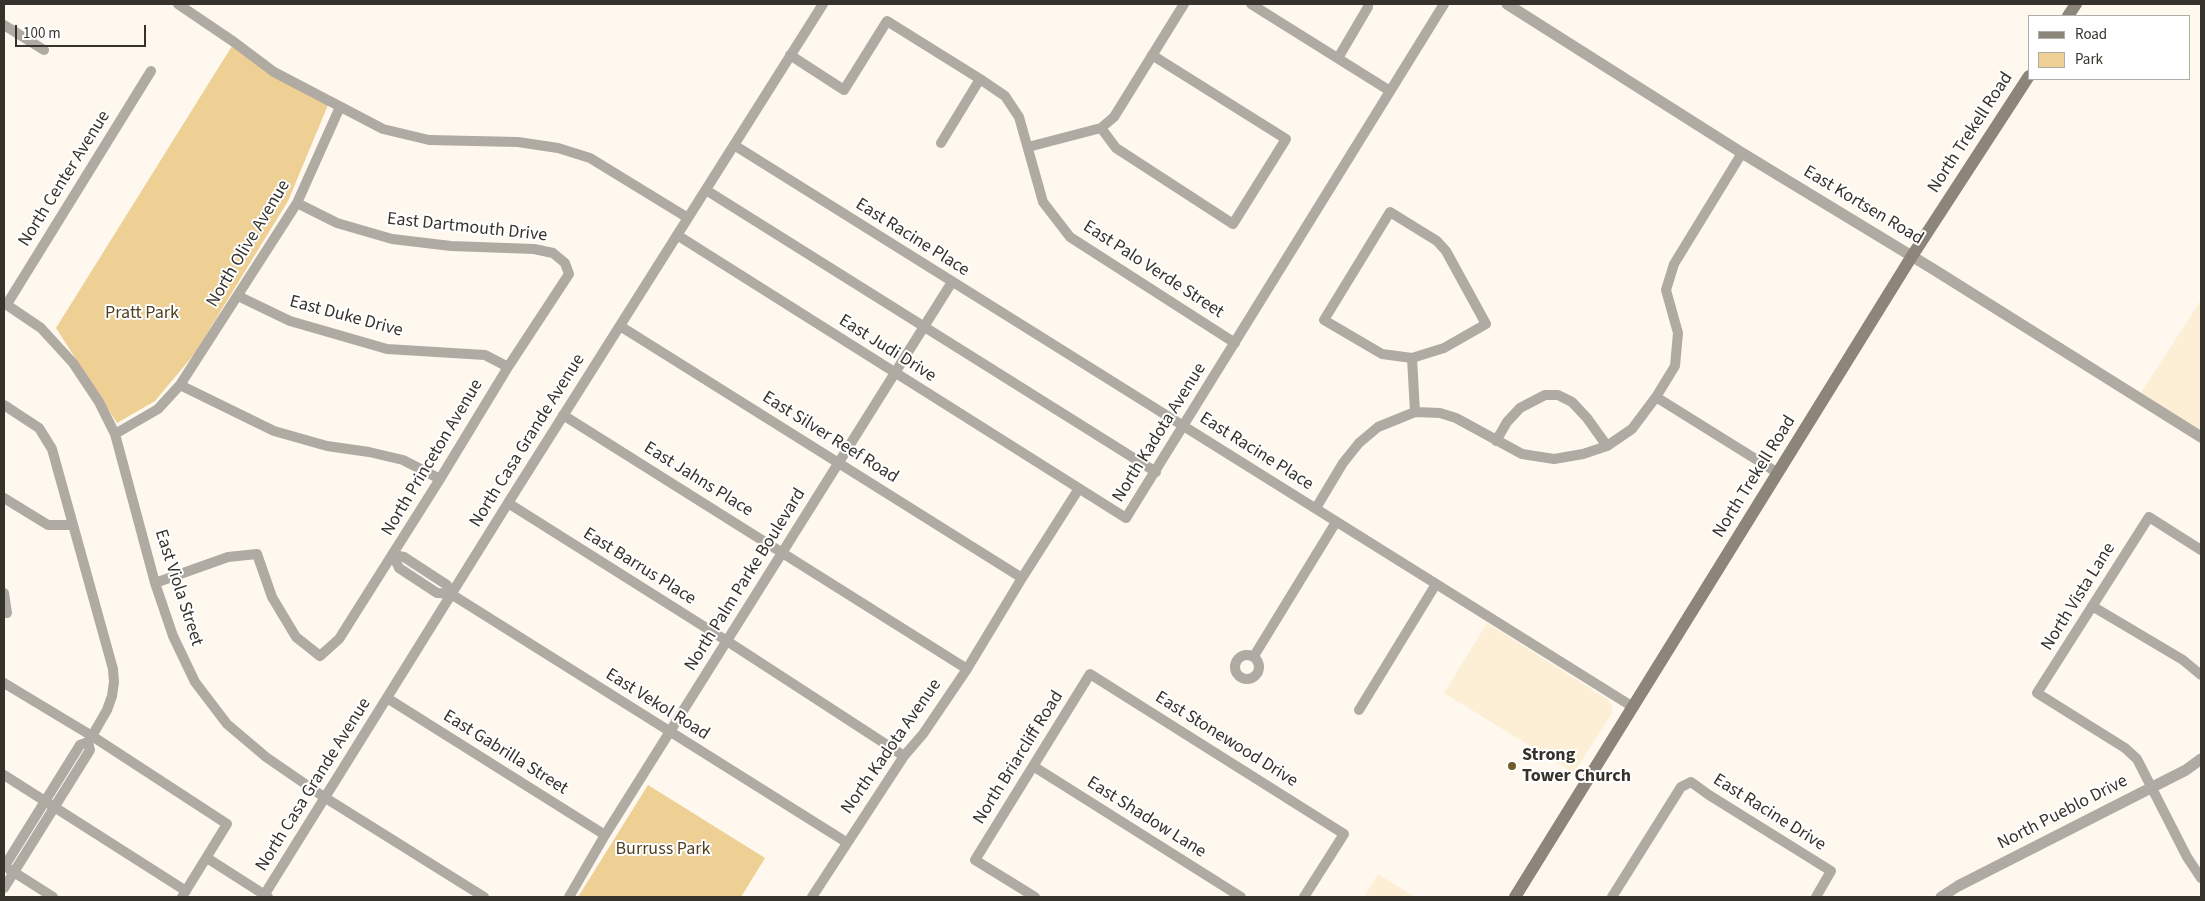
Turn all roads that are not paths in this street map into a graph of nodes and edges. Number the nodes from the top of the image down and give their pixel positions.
1 (178, 4) edge
2 (823, 4) edge
3 (1184, 4) edge
4 (1251, 4) edge
5 (1368, 4) edge
6 (1444, 4) edge
7 (1507, 4) edge
8 (2076, 4) edge
9 (2069, 15) edge
10 (4, 25) edge
11 (44, 50) dead end
12 (790, 55) junction
13 (1152, 56) junction
14 (1338, 58) junction
15 (151, 70) dead end
16 (2028, 78) edge
17 (980, 79) junction
18 (1390, 91) junction
19 (340, 107) junction
20 (1101, 128) junction
21 (940, 143) dead end
22 (734, 145) junction
23 (1028, 147) junction
24 (1742, 153) junction
25 (706, 190) junction
26 (297, 203) junction
27 (688, 218) junction
28 (677, 236) junction
29 (1912, 256) junction
30 (569, 274) joint
31 (952, 282) junction
32 (238, 296) junction
33 (5, 304) edge
34 (620, 326) junction
35 (924, 327) junction
36 (1235, 343) junction
37 (1412, 358) junction
38 (508, 367) junction
39 (895, 373) junction
40 (180, 384) junction
41 (1656, 397) junction
42 (4, 406) edge
43 (1415, 412) junction
44 (563, 415) junction
45 (1184, 426) junction
46 (115, 434) junction
47 (2201, 437) edge
48 (1496, 441) junction
49 (1607, 446) junction
50 (839, 463) junction
51 (1156, 472) junction
52 (1778, 473) junction
53 (440, 479) junction
54 (1078, 490) junction
55 (4, 498) edge
56 (508, 503) junction
57 (1316, 508) junction
58 (1336, 522) junction
59 (72, 524) junction
60 (2201, 550) edge
61 (783, 553) junction
62 (393, 555) junction
63 (1022, 578) junction
64 (156, 583) junction
65 (1436, 584) junction
66 (4, 593) edge
67 (451, 594) junction
68 (2092, 606) junction
69 (7, 613) dead end
70 (727, 641) junction
71 (1254, 656) dead end
72 (967, 669) junction
73 (1090, 674) joint
74 (2201, 674) edge
75 (4, 683) edge
76 (387, 698) junction
77 (1633, 707) junction
78 (1359, 710) dead end
79 (669, 732) junction
80 (90, 739) junction
81 (904, 756) junction
82 (2201, 759) edge
83 (1033, 766) junction
84 (4, 775) edge
85 (2151, 788) junction
86 (324, 797) junction
87 (45, 801) junction
88 (55, 807) junction
89 (605, 835) junction
90 (846, 842) junction
91 (207, 858) junction
92 (4, 866) edge
93 (2198, 866) edge
94 (14, 872) junction
95 (2201, 878) edge
96 (4, 888) edge
97 (184, 894) edge
98 (266, 896) edge
99 (479, 896) edge
100 (53, 897) edge
101 (569, 897) edge
102 (812, 897) edge
103 (1035, 897) edge
104 (1241, 897) edge
105 (1304, 897) edge
106 (1514, 897) edge
107 (1612, 897) edge
108 (1816, 897) edge
109 (1941, 897) edge

1 - 19 street
2 - 12 street, North Casa Grande Avenue
3 - 13 street
4 - 14 street
5 - 14 street
6 - 18 street, North Kadota Avenue
7 - 24 street, East Kortsen Road
8 - 9 main road
10 - 11 street
12 - 17 street, East Palo Verde Street
12 - 22 street, North Casa Grande Avenue
13 - 20 street
13 - 20 street
14 - 18 street
15 - 33 street, North Center Avenue
16 - 29 main road, North Trekell Road
17 - 21 street
17 - 23 street, East Palo Verde Street
18 - 36 street, North Kadota Avenue
19 - 26 street, North Olive Avenue
19 - 27 street
20 - 23 street
22 - 25 street, North Casa Grande Avenue
22 - 31 street, East Racine Place
23 - 36 street, East Palo Verde Street
24 - 29 street, East Kortsen Road
24 - 41 street
25 - 27 street, North Casa Grande Avenue
25 - 35 street
26 - 30 street, East Dartmouth Drive
26 - 32 street, North Olive Avenue
27 - 28 street, North Casa Grande Avenue
28 - 34 street, North Casa Grande Avenue
28 - 39 street, East Judi Drive
29 - 47 street, East Kortsen Road
29 - 52 main road, North Trekell Road
30 - 38 street, North Princeton Avenue
31 - 35 street, North Palm Parke Boulevard
31 - 45 street, East Racine Place
32 - 38 street, East Duke Drive
32 - 40 street, North Olive Avenue
33 - 46 street, East Viola Street
34 - 44 street, North Casa Grande Avenue
34 - 50 street, East Silver Reef Road
35 - 39 street, North Palm Parke Boulevard
35 - 51 street
36 - 45 street, North Kadota Avenue
37 - 37 street
37 - 43 street
38 - 53 street, North Princeton Avenue
39 - 50 street, North Palm Parke Boulevard
39 - 54 street, East Judi Drive
40 - 46 street, North Olive Avenue
40 - 53 street
41 - 49 street
41 - 52 street
42 - 59 street
43 - 48 street
43 - 57 street
44 - 56 street, North Casa Grande Avenue
44 - 61 street, East Jahns Place
45 - 51 street, North Kadota Avenue
45 - 57 street, East Racine Place
46 - 64 street, East Viola Street
48 - 49 street
48 - 49 street
50 - 61 street, North Palm Parke Boulevard
50 - 63 street, East Silver Reef Road
51 - 54 street, North Kadota Avenue
52 - 77 main road, North Trekell Road
53 - 62 street, North Princeton Avenue
54 - 63 street, North Kadota Avenue
55 - 59 street
56 - 67 street, North Casa Grande Avenue
56 - 70 street, East Barrus Place
57 - 58 street, East Racine Place
58 - 65 street, East Racine Place
58 - 71 street
59 - 80 street
60 - 68 street, North Vista Lane
61 - 70 street, North Palm Parke Boulevard
61 - 72 street, East Jahns Place
62 - 64 street, North Princeton Avenue
62 - 67 street, East Vekol Road
63 - 72 street, North Kadota Avenue
64 - 86 street, East Viola Street
65 - 77 street, East Racine Place
65 - 78 street
66 - 69 street
67 - 76 street, North Casa Grande Avenue
67 - 79 street, East Vekol Road
68 - 74 street
68 - 85 street, North Vista Lane
70 - 79 street, North Palm Parke Boulevard
70 - 81 street, East Barrus Place
72 - 81 street, North Kadota Avenue
73 - 83 street, North Briarcliff Road
73 - 105 street, East Stonewood Drive
75 - 80 street
76 - 86 street, North Casa Grande Avenue
76 - 89 street, East Gabrilla Street
77 - 106 main road, North Trekell Road
79 - 89 street, North Palm Parke Boulevard
79 - 90 street, East Vekol Road
80 - 87 street
80 - 88 street
80 - 91 street
81 - 90 street, North Kadota Avenue
82 - 85 street, North Pueblo Drive
83 - 103 street, North Briarcliff Road
83 - 104 street, East Shadow Lane
84 - 87 street
85 - 93 street
85 - 109 street, North Pueblo Drive
86 - 98 street, North Casa Grande Avenue
86 - 99 street, East Viola Street
87 - 88 street
87 - 92 street
88 - 94 street
88 - 97 street
89 - 101 street, North Palm Parke Boulevard
90 - 102 street, North Kadota Avenue
91 - 97 street
91 - 98 street
92 - 94 street
93 - 95 street
94 - 96 street
94 - 100 street
107 - 108 street, East Racine Drive

